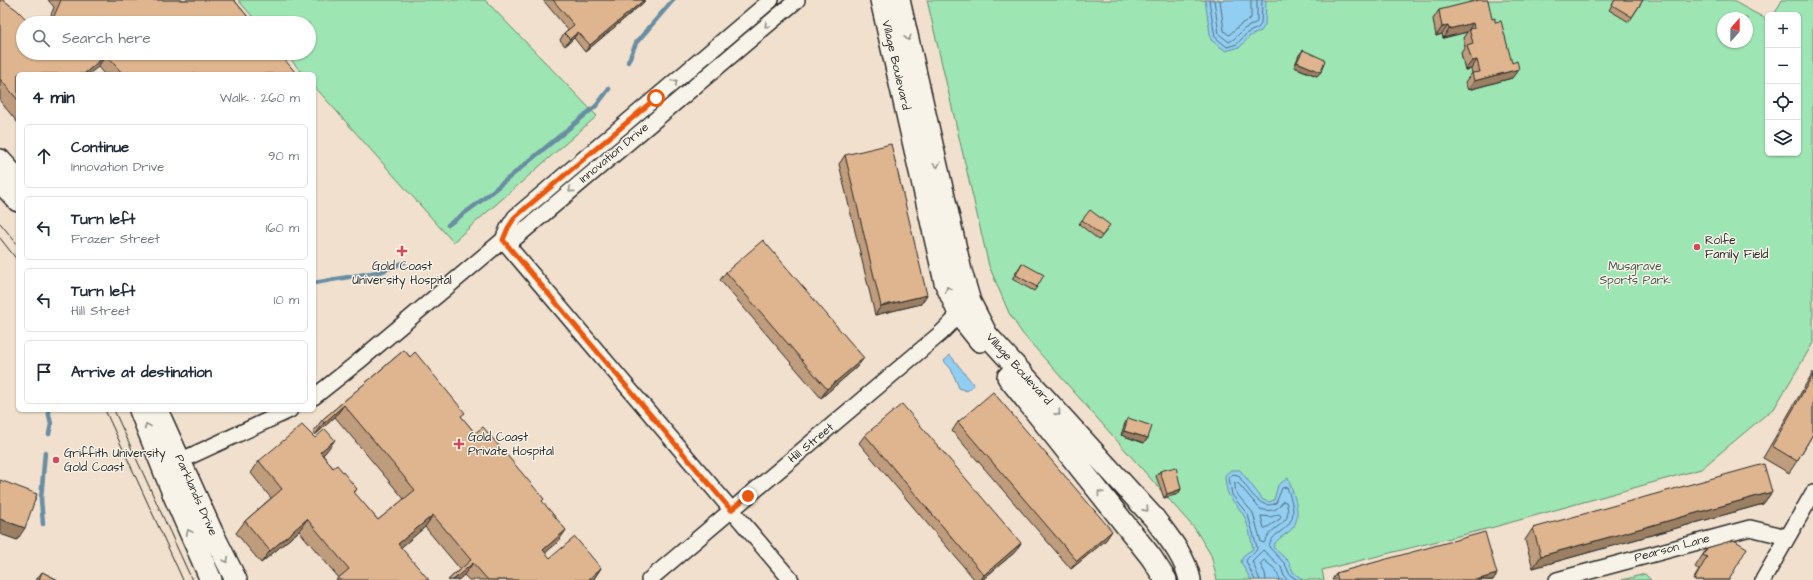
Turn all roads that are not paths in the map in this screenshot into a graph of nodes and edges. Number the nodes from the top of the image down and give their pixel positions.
1 (771, 0) edge
2 (797, 0) edge
3 (881, 0) edge
4 (899, 0) edge
5 (0, 160) edge
6 (16, 178) edge
7 (0, 181) edge
8 (16, 199) edge
9 (503, 240) junction
10 (965, 309) junction
11 (316, 395) edge
12 (141, 412) edge
13 (158, 412) edge
14 (286, 412) edge
15 (172, 464) junction
16 (1813, 493) edge
17 (731, 510) junction
18 (1787, 537) junction
19 (211, 580) edge
20 (236, 580) edge
21 (649, 580) edge
22 (790, 580) edge
23 (1166, 580) edge
24 (1190, 580) edge
25 (1556, 580) edge
26 (1763, 580) edge

9 -> 1 street, Innovation Drive
2 -> 9 street, Innovation Drive
10 -> 3 street, Village Boulevard
4 -> 10 street, Village Boulevard
5 - 6 street
7 - 8 street
9 - 11 street, Innovation Drive
9 - 17 street
10 - 17 street, Hill Street
23 -> 10 street, Village Boulevard
10 -> 24 street, Village Boulevard
15 -> 12 street, Parklands Drive
13 - 15 street, Parklands Drive
14 - 15 street
19 -> 15 street, Parklands Drive
15 -> 20 street, Parklands Drive
16 - 18 street
17 - 21 street, Hill Street
17 - 22 street
18 - 25 street, Pearson Lane
18 - 26 street

